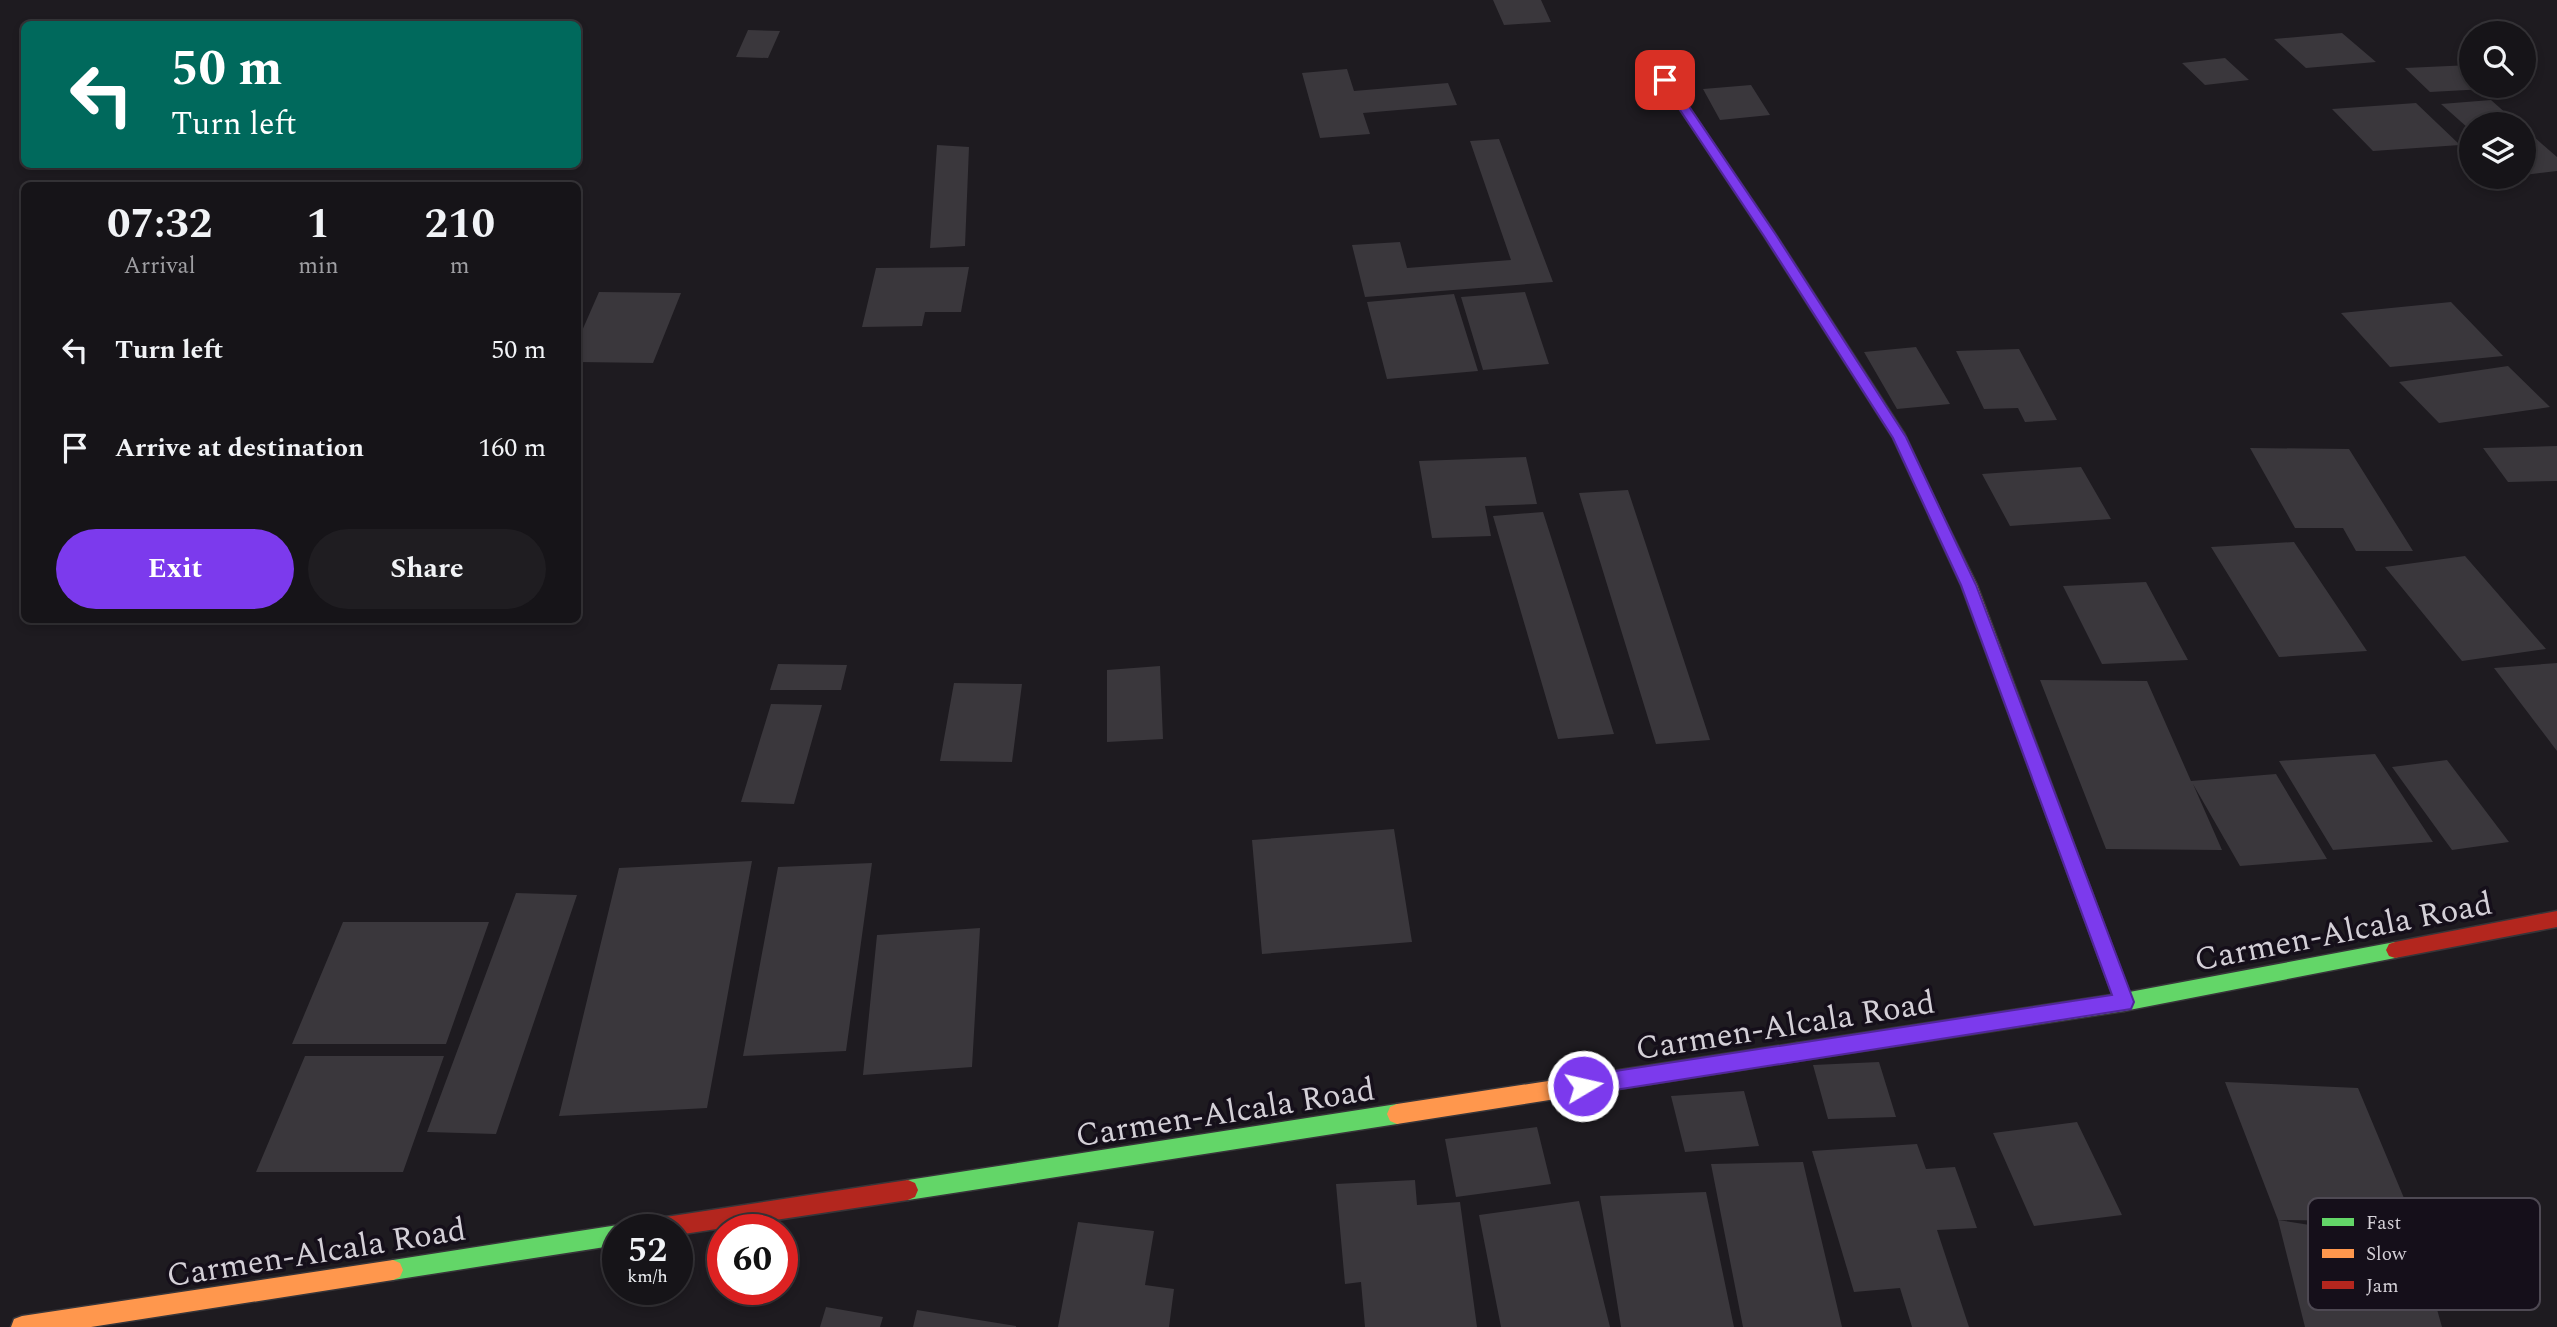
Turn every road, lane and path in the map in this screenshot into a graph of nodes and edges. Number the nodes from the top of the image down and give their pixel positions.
1 (1650, 57) dead end
2 (2557, 919) edge
3 (2124, 1002) junction
4 (693, 1223) edge
5 (602, 1237) edge
6 (22, 1327) edge

1 - 3 main road
2 - 3 main road, Carmen-Alcala Road
3 - 4 main road, Carmen-Alcala Road
5 - 6 main road, Carmen-Alcala Road

